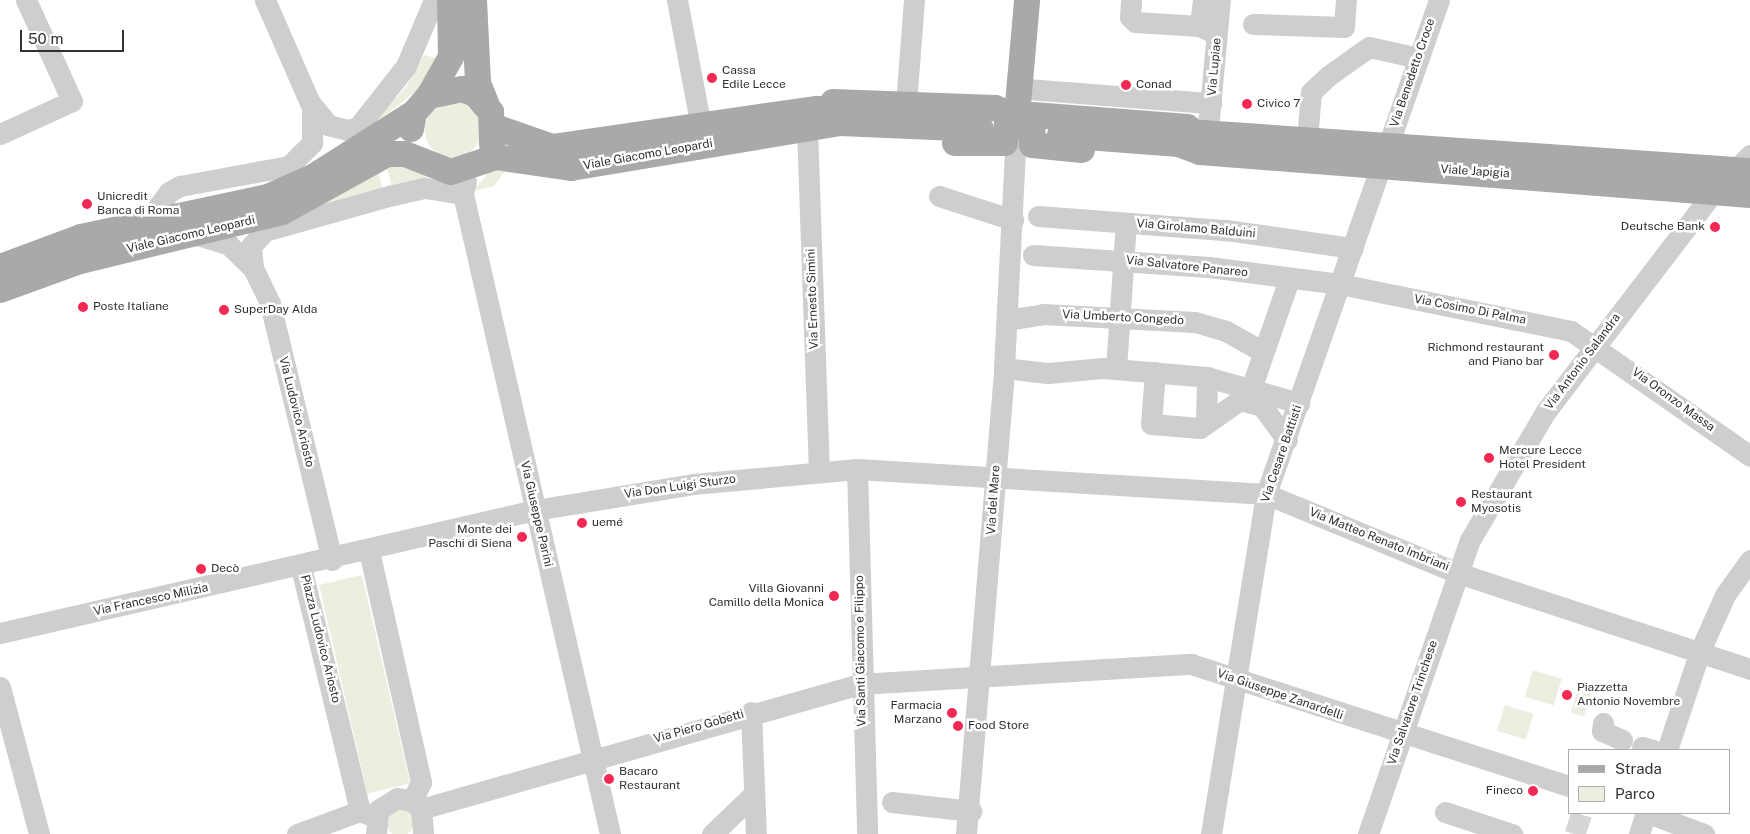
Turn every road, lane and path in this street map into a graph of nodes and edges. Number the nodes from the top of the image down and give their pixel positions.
1 (26, 0) edge
2 (265, 0) edge
3 (434, 0) edge
4 (450, 0) edge
5 (474, 0) edge
6 (677, 0) edge
7 (914, 0) edge
8 (1027, 0) edge
9 (1131, 0) edge
10 (1203, 0) edge
11 (1220, 0) edge
12 (1346, 0) edge
13 (1439, 0) edge
14 (1254, 24) dead end
15 (1209, 31) junction
16 (1419, 58) junction
17 (1024, 92) junction
18 (1211, 103) junction
19 (422, 104) junction
20 (906, 104) junction
21 (312, 105) junction
22 (491, 116) junction
23 (815, 122) junction
24 (1055, 125) junction
25 (988, 126) junction
26 (701, 127) junction
27 (0, 134) edge
28 (1307, 139) junction
29 (1201, 142) junction
30 (363, 146) junction
31 (1022, 146) junction
32 (1384, 156) junction
33 (478, 164) junction
34 (430, 165) junction
35 (1746, 165) edge
36 (1714, 191) junction
37 (462, 194) junction
38 (1750, 195) edge
39 (939, 196) dead end
40 (1038, 216) dead end
41 (1013, 220) junction
42 (1120, 222) junction
43 (144, 225) junction
44 (194, 234) junction
45 (258, 235) joint
46 (1353, 248) junction
47 (1033, 255) dead end
48 (1117, 260) junction
49 (0, 267) edge
50 (253, 268) junction
51 (1289, 279) junction
52 (1340, 284) junction
53 (0, 290) edge
54 (1113, 316) junction
55 (1007, 320) junction
56 (1266, 343) junction
57 (1596, 344) junction
58 (1004, 368) junction
59 (1110, 369) junction
60 (1155, 372) junction
61 (1207, 377) junction
62 (1252, 386) junction
63 (1299, 403) junction
64 (1206, 423) junction
65 (1287, 440) junction
66 (1750, 456) edge
67 (857, 468) junction
68 (819, 469) junction
69 (996, 476) junction
70 (1266, 494) junction
71 (535, 510) junction
72 (369, 551) junction
73 (332, 560) junction
74 (1750, 560) edge
75 (301, 567) junction
76 (1458, 573) junction
77 (0, 633) edge
78 (1700, 651) junction
79 (1750, 669) edge
80 (982, 674) junction
81 (1235, 679) junction
82 (860, 684) junction
83 (0, 687) edge
84 (751, 712) junction
85 (1603, 723) dead end
86 (1404, 731) junction
87 (1622, 740) dead end
88 (1667, 749) edge
89 (592, 757) junction
90 (1568, 786) edge
91 (753, 795) junction
92 (892, 802) dead end
93 (417, 805) junction
94 (971, 811) junction
95 (1445, 812) dead end
96 (1647, 814) edge
97 (1650, 814) edge
98 (370, 821) edge
99 (427, 833) edge
100 (39, 834) edge
101 (297, 834) edge
102 (610, 834) edge
103 (712, 834) edge
104 (756, 834) edge
105 (867, 834) edge
106 (966, 834) edge
107 (1211, 834) edge
108 (1368, 834) edge
109 (1512, 834) edge
110 (1639, 834) edge
111 (1704, 834) edge

1 - 27 street
2 - 21 street
3 - 21 street
4 - 19 main road
5 - 22 main road
6 - 26 street
7 - 20 street
8 - 17 main road
9 - 15 street
10 - 15 street
11 - 15 street, Via Lupiae
12 - 14 street
13 - 16 street, Via Benedetto Croce
15 - 18 street, Via Lupiae
16 - 28 street
16 - 32 street, Via Benedetto Croce
17 - 18 street
17 - 24 main road
17 - 25 main road
17 - 31 main road
18 - 29 street, Via Lupiae
19 - 22 main road, Viale Giacomo Leopardi
19 - 30 main road, Viale Giacomo Leopardi
19 - 34 main road
20 - 23 main road, Viale Giacomo Leopardi
20 - 25 main road, Viale Giacomo Leopardi
21 - 30 street
21 - 43 street
22 - 26 main road, Viale Giacomo Leopardi
22 - 33 main road
23 - 25 main road, Viale Giacomo Leopardi
23 - 26 main road, Viale Giacomo Leopardi
23 - 33 main road, Viale Giacomo Leopardi
23 - 68 street, Via Ernesto Simini
24 - 29 main road, Viale Japigia
24 - 31 main road
25 - 31 street
28 - 29 main road, Viale Japigia
28 - 32 main road, Viale Japigia
29 - 31 main road, Viale Japigia
29 - 32 main road, Viale Japigia
30 - 43 main road, Viale Giacomo Leopardi
31 - 41 street, Via del Mare
32 - 35 main road, Viale Japigia
32 - 36 main road, Viale Japigia
32 - 46 street, Via Cesare Battisti
33 - 34 main road, Viale Giacomo Leopardi
33 - 37 street
34 - 44 main road, Viale Giacomo Leopardi
35 - 36 street, Via Antonio Salandra
36 - 38 main road, Viale Japigia
36 - 57 street, Via Antonio Salandra
37 - 45 street, Viale Giacomo Leopardi
37 - 71 street, Via Giuseppe Parini
39 - 41 street
40 - 42 street, Via Girolamo Balduini
41 - 55 street, Via del Mare
42 - 46 street, Via Girolamo Balduini
42 - 48 street
43 - 49 main road, Viale Giacomo Leopardi
44 - 50 street, Via Ludovico Ariosto
44 - 53 main road, Viale Giacomo Leopardi
45 - 50 street, Via Ludovico Ariosto
46 - 52 street, Via Cesare Battisti
47 - 48 street, Via Salvatore Panareo
48 - 51 street, Via Salvatore Panareo
48 - 54 street
50 - 73 street, Via Ludovico Ariosto
51 - 52 street, Via Salvatore Panareo
51 - 56 street
52 - 57 street, Via Cosimo Di Palma
52 - 63 street, Via Cesare Battisti
54 - 55 street, Via Umberto Congedo
54 - 56 street, Via Umberto Congedo
54 - 59 street
55 - 58 street, Via del Mare
56 - 62 street
57 - 66 street, Via Oronzo Massa
57 - 76 street, Via Antonio Salandra
58 - 59 street
58 - 69 street, Via del Mare
59 - 60 street
60 - 61 street
60 - 64 street
61 - 62 street
61 - 64 street
62 - 63 street
63 - 65 street, Via Cesare Battisti
64 - 65 street
65 - 70 street, Via Cesare Battisti
67 - 68 street, Via Don Luigi Sturzo
67 - 69 street, Via Don Luigi Sturzo
67 - 82 street, Via Santi Giacomo e Filippo
68 - 71 street, Via Don Luigi Sturzo
69 - 70 street, Via Matteo Renato Imbriani
69 - 80 street, Via del Mare
70 - 76 street, Via Matteo Renato Imbriani
70 - 81 street, Via Cesare Battisti
71 - 72 street, Via Don Luigi Sturzo
71 - 89 street, Via Giuseppe Parini
72 - 73 street, Piazza Ludovico Ariosto
72 - 93 street
73 - 75 street, Piazza Ludovico Ariosto
74 - 78 street
75 - 77 street, Via Francesco Milizia
75 - 98 street, Piazza Ludovico Ariosto
76 - 78 street, Via Matteo Renato Imbriani
76 - 86 street, Via Salvatore Trinchese
78 - 79 street, Via Matteo Renato Imbriani
78 - 88 street
80 - 81 street, Via Giuseppe Zanardelli
80 - 82 street, Via Piero Gobetti
80 - 94 street, Via del Mare
81 - 86 street, Via Giuseppe Zanardelli
81 - 107 street, Via Cesare Battisti
82 - 84 street, Via Piero Gobetti
82 - 105 street, Via Santi Giacomo e Filippo
83 - 100 street
84 - 89 street, Via Piero Gobetti
84 - 91 street
85 - 87 street
86 - 90 street, Via Giuseppe Zanardelli
86 - 108 street, Via Salvatore Trinchese
89 - 93 street, Via Piero Gobetti
89 - 102 street, Via Giuseppe Parini
91 - 103 street
91 - 104 street
92 - 94 street
93 - 98 street
93 - 99 street
94 - 106 street, Via del Mare
95 - 109 street
96 - 110 street
97 - 111 street
98 - 101 street

